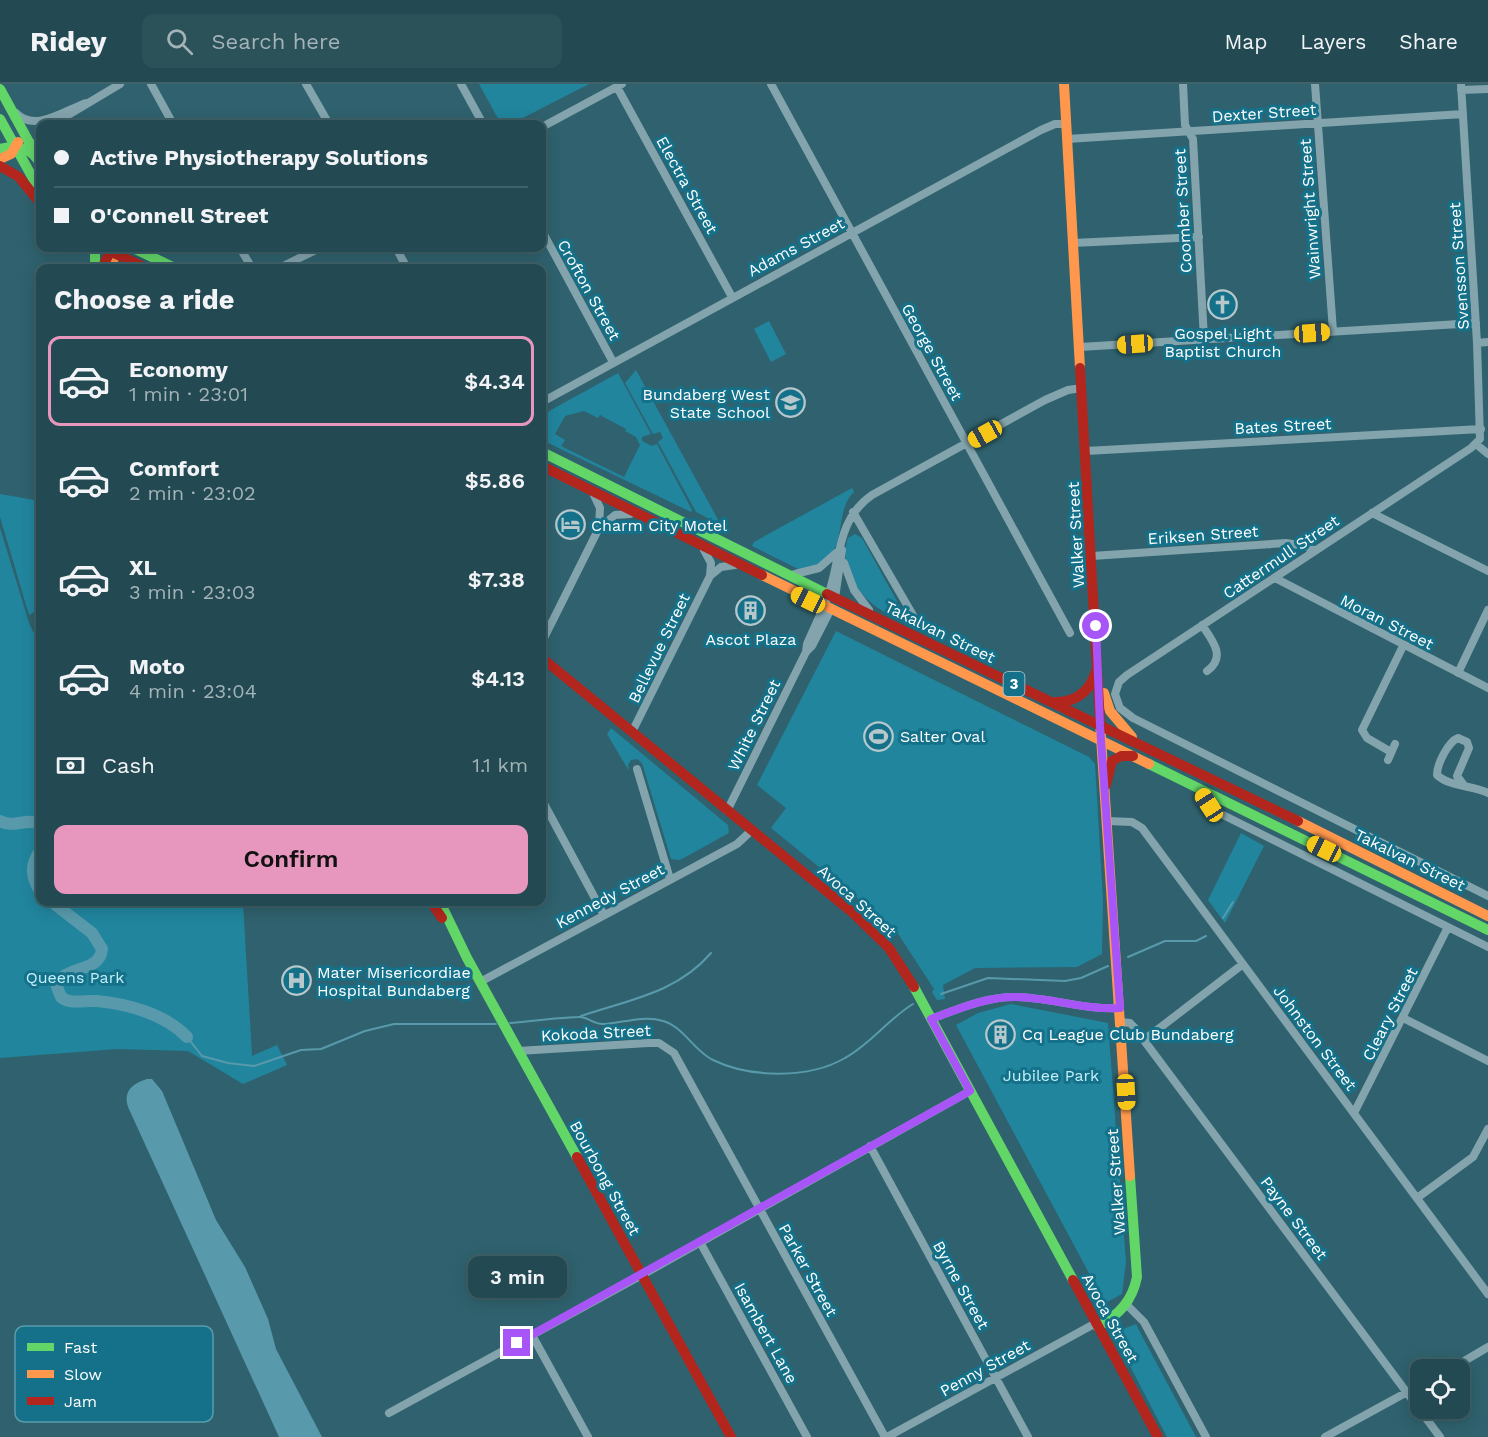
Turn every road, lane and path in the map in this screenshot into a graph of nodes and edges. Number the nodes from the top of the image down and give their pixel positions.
1 (120, 84) edge
2 (151, 84) edge
3 (306, 84) edge
4 (461, 84) edge
5 (771, 84) edge
6 (1064, 84) edge
7 (1183, 84) edge
8 (1315, 84) edge
9 (620, 85) edge
10 (1461, 87) edge
11 (0, 88) edge
12 (1488, 88) edge
13 (8, 102) junction
14 (86, 103) junction
15 (1463, 114) junction
16 (0, 120) edge
17 (39, 120) edge
18 (59, 120) edge
19 (171, 120) edge
20 (326, 120) edge
21 (481, 120) edge
22 (36, 121) edge
23 (1317, 123) junction
24 (19, 124) junction
25 (1066, 124) junction
26 (546, 125) edge
27 (1188, 131) junction
28 (0, 138) edge
29 (1067, 139) junction
30 (16, 147) junction
31 (0, 149) edge
32 (36, 155) edge
33 (36, 157) edge
34 (0, 159) edge
35 (0, 166) edge
36 (36, 184) edge
37 (36, 198) edge
38 (852, 232) junction
39 (1199, 237) junction
40 (546, 238) edge
41 (1073, 243) junction
42 (117, 252) edge
43 (141, 252) edge
44 (312, 252) edge
45 (296, 260) junction
46 (139, 264) edge
47 (167, 264) edge
48 (288, 264) edge
49 (292, 264) edge
50 (732, 297) junction
51 (1476, 323) junction
52 (1333, 331) junction
53 (1204, 339) junction
54 (1488, 342) edge
55 (1477, 343) junction
56 (1080, 347) junction
57 (613, 363) junction
58 (1082, 388) junction
59 (546, 400) edge
60 (1481, 429) junction
61 (967, 444) junction
62 (1476, 444) junction
63 (1086, 451) junction
64 (546, 454) edge
65 (1488, 454) edge
66 (546, 468) edge
67 (591, 491) junction
68 (854, 512) junction
69 (1372, 513) junction
70 (639, 515) junction
71 (599, 528) junction
72 (701, 546) junction
73 (841, 546) junction
74 (1315, 551) junction
75 (1092, 555) junction
76 (738, 565) junction
77 (778, 570) junction
78 (1488, 571) edge
79 (710, 576) junction
80 (1275, 578) junction
81 (832, 597) junction
82 (827, 609) junction
83 (1488, 610) edge
84 (914, 617) dead end
85 (881, 621) junction
86 (1202, 625) junction
87 (1070, 633) dead end
88 (546, 634) edge
89 (1403, 646) junction
90 (1098, 649) junction
91 (546, 661) edge
92 (1207, 671) dead end
93 (1099, 672) junction
94 (1458, 673) junction
95 (1488, 688) edge
96 (1047, 700) junction
97 (1115, 700) joint
98 (1100, 726) junction
99 (632, 732) junction
100 (1101, 741) junction
101 (1139, 744) junction
102 (1391, 752) dead end
103 (1136, 757) junction
104 (637, 769) dead end
105 (1463, 784) junction
106 (1106, 785) junction
107 (1197, 786) junction
108 (1488, 793) edge
109 (546, 807) edge
110 (727, 810) junction
111 (1108, 821) junction
112 (751, 831) junction
113 (1416, 860) junction
114 (1393, 868) junction
115 (670, 879) junction
116 (1488, 896) edge
117 (434, 906) edge
118 (442, 906) edge
119 (604, 915) junction
120 (1488, 916) edge
121 (1448, 927) junction
122 (1488, 930) edge
123 (453, 933) junction
124 (1488, 947) edge
125 (1243, 964) junction
126 (480, 982) junction
127 (1120, 1008) junction
128 (1403, 1018) junction
129 (931, 1019) junction
130 (1121, 1022) junction
131 (1144, 1040) junction
132 (518, 1051) junction
133 (674, 1053) joint
134 (1488, 1061) edge
135 (970, 1091) junction
136 (1354, 1113) junction
137 (1488, 1129) edge
138 (870, 1146) junction
139 (1417, 1198) junction
140 (759, 1209) junction
141 (700, 1242) junction
142 (642, 1275) junction
143 (1488, 1294) edge
144 (1128, 1306) junction
145 (1097, 1325) junction
146 (532, 1335) junction
147 (1488, 1347) edge
148 (1468, 1359) edge
149 (995, 1376) junction
150 (1410, 1390) edge
151 (1407, 1392) junction
152 (388, 1413) dead end
153 (588, 1437) edge
154 (731, 1437) edge
155 (807, 1437) edge
156 (886, 1437) edge
157 (1028, 1437) edge
158 (1158, 1437) edge
159 (1206, 1437) edge
160 (1325, 1437) edge
161 (1440, 1437) edge

1 - 14 street
2 - 19 street
3 - 20 street
4 - 21 street
5 - 38 street, George Street
6 - 25 main road, Walker Street
7 - 27 street, Coomber Street
8 - 23 street, Wainwright Street
9 - 26 street
9 - 50 street, Electra Street
10 - 12 street
10 - 15 street, Svensson Street
11 - 13 main road
13 - 22 street
13 - 24 main road
14 - 17 street
14 - 18 street
15 - 23 street, Dexter Street
15 - 51 street, Svensson Street
16 - 28 main road
16 - 30 main road
23 - 27 street, Dexter Street
23 - 52 street, Wainwright Street
24 - 30 main road
24 - 32 main road
25 - 29 main road, Walker Street
25 - 38 street, Adams Street
27 - 29 street, Dexter Street
27 - 39 street, Coomber Street
29 - 41 main road, Walker Street
30 - 31 main road
30 - 33 main road
30 - 34 main road
30 - 36 main road
35 - 37 main road
38 - 50 street, Adams Street
38 - 61 street, George Street
39 - 41 street
39 - 53 street, Coomber Street
40 - 57 street, Crofton Street
41 - 56 main road, Walker Street
42 - 46 main road
43 - 47 main road
44 - 45 street
45 - 48 street
45 - 49 street
50 - 57 street, Adams Street
51 - 52 street
51 - 55 street, Svensson Street
52 - 53 street
53 - 56 street
54 - 55 street
55 - 60 street, Svensson Street
56 - 58 main road, Walker Street
57 - 59 street, Adams Street
58 - 61 street
58 - 63 main road, Walker Street
60 - 62 street, Svensson Street
60 - 63 street, Bates Street
61 - 68 street
61 - 87 street, George Street
62 - 65 street
62 - 69 street, Cattermull Street
63 - 75 main road, Walker Street
64 - 77 main road, Takalvan Street / 3
66 - 67 main road, Takalvan Street / 3
67 - 70 main road, Takalvan Street / 3
67 - 71 street
68 - 73 street
68 - 84 street
69 - 74 street, Cattermull Street
69 - 78 street
70 - 71 street
70 - 72 main road, Takalvan Street / 3
71 - 88 street
72 - 76 main road, Takalvan Street / 3
72 - 79 street
73 - 77 street
73 - 81 street, White Street
73 - 85 street
74 - 75 street, Eriksen Street
74 - 80 street, Cattermull Street
75 - 90 main road, Walker Street
76 - 79 street
76 - 82 main road, Takalvan Street / 3
77 - 81 main road, Takalvan Street / 3
79 - 99 street, Bellevue Street
80 - 86 street, Cattermull Street
80 - 89 street, Moran Street
81 - 82 street, White Street
81 - 85 main road, Takalvan Street / 3
82 - 100 main road, Takalvan Street / 3
82 - 110 street, White Street
83 - 94 street
85 - 96 main road, Takalvan Street / 3
86 - 92 street
86 - 97 street, Cattermull Street
89 - 94 street, Moran Street
89 - 102 street
90 - 93 main road, Walker Street
90 - 96 main road
91 - 99 main road, Avoca Street
93 - 98 main road, Walker Street
93 - 101 main road
94 - 95 street, Moran Street
96 - 98 main road, Takalvan Street / 3
97 - 113 street, Takalvan Street
98 - 100 main road, Walker Street
98 - 101 main road, Takalvan Street / 3
99 - 110 main road, Avoca Street
100 - 103 main road, Takalvan Street / 3
100 - 106 main road, Walker Street
101 - 114 main road, Takalvan Street / 3
103 - 106 main road
103 - 107 main road, Takalvan Street / 3
104 - 115 street
105 - 105 street
105 - 108 street
106 - 111 main road, Walker Street
107 - 121 street
107 - 122 main road, Takalvan Street / 3
109 - 119 street
110 - 112 main road, Avoca Street
111 - 125 street, Johnston Street
111 - 127 main road, Walker Street
112 - 115 street, Kennedy Street
112 - 129 main road, Avoca Street
113 - 114 street
113 - 116 street, Takalvan Street
114 - 120 main road, Takalvan Street / 3
115 - 119 street, Kennedy Street
117 - 123 main road, Bourbong Street
118 - 123 main road, Bourbong Street
119 - 126 street, Kennedy Street
121 - 124 street
121 - 128 street, Cleary Street
123 - 126 main road, Bourbong Street
125 - 131 street
125 - 136 street, Johnston Street
126 - 132 main road, Bourbong Street
127 - 129 street
127 - 130 main road, Walker Street
128 - 134 street
128 - 136 street, Cleary Street
129 - 135 main road, Avoca Street
130 - 131 street, Payne Street
130 - 144 main road, Walker Street
131 - 151 street, Payne Street
132 - 133 street, Kokoda Street
132 - 142 main road, Bourbong Street
133 - 140 street, Parker Street
135 - 138 street
135 - 145 main road, Avoca Street
136 - 139 street, Johnston Street
137 - 139 street
138 - 140 street
138 - 149 street, Byrne Street
139 - 143 street, Johnston Street
140 - 141 street
140 - 156 street, Parker Street
141 - 142 street
141 - 155 street, Isambert Lane
142 - 146 street
142 - 154 main road, Bourbong Street
144 - 145 main road
144 - 159 street, Avoca Street
145 - 149 street, Penny Street
145 - 158 main road, Avoca Street
146 - 152 street
146 - 153 street
147 - 148 street
149 - 156 street, Penny Street
149 - 157 street, Byrne Street
150 - 151 street
151 - 160 street
151 - 161 street, Payne Street

